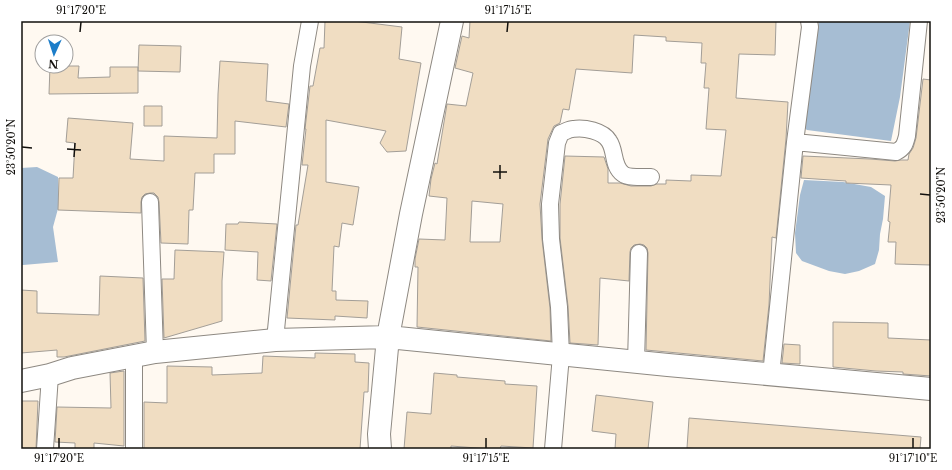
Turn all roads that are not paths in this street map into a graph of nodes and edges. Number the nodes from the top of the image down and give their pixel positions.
1 (310, 21) edge
2 (452, 21) edge
3 (809, 21) edge
4 (919, 21) edge
5 (795, 142) junction
6 (651, 177) dead end
7 (150, 202) dead end
8 (639, 252) dead end
9 (388, 337) junction
10 (275, 340) junction
11 (145, 354) junction
12 (561, 355) junction
13 (636, 362) junction
14 (50, 375) junction
15 (771, 375) junction
16 (21, 381) edge
17 (931, 389) edge
18 (45, 449) edge
19 (134, 449) edge
20 (380, 449) edge
21 (554, 449) edge

1 - 10 street
2 - 9 street
3 - 5 street
4 - 5 street
5 - 15 street
6 - 12 street
7 - 11 street
8 - 13 street
9 - 10 street
9 - 12 street
9 - 20 street
10 - 11 street
11 - 14 street
11 - 19 street
12 - 13 street
12 - 21 street
13 - 15 street
14 - 16 street
14 - 18 street
15 - 17 street

